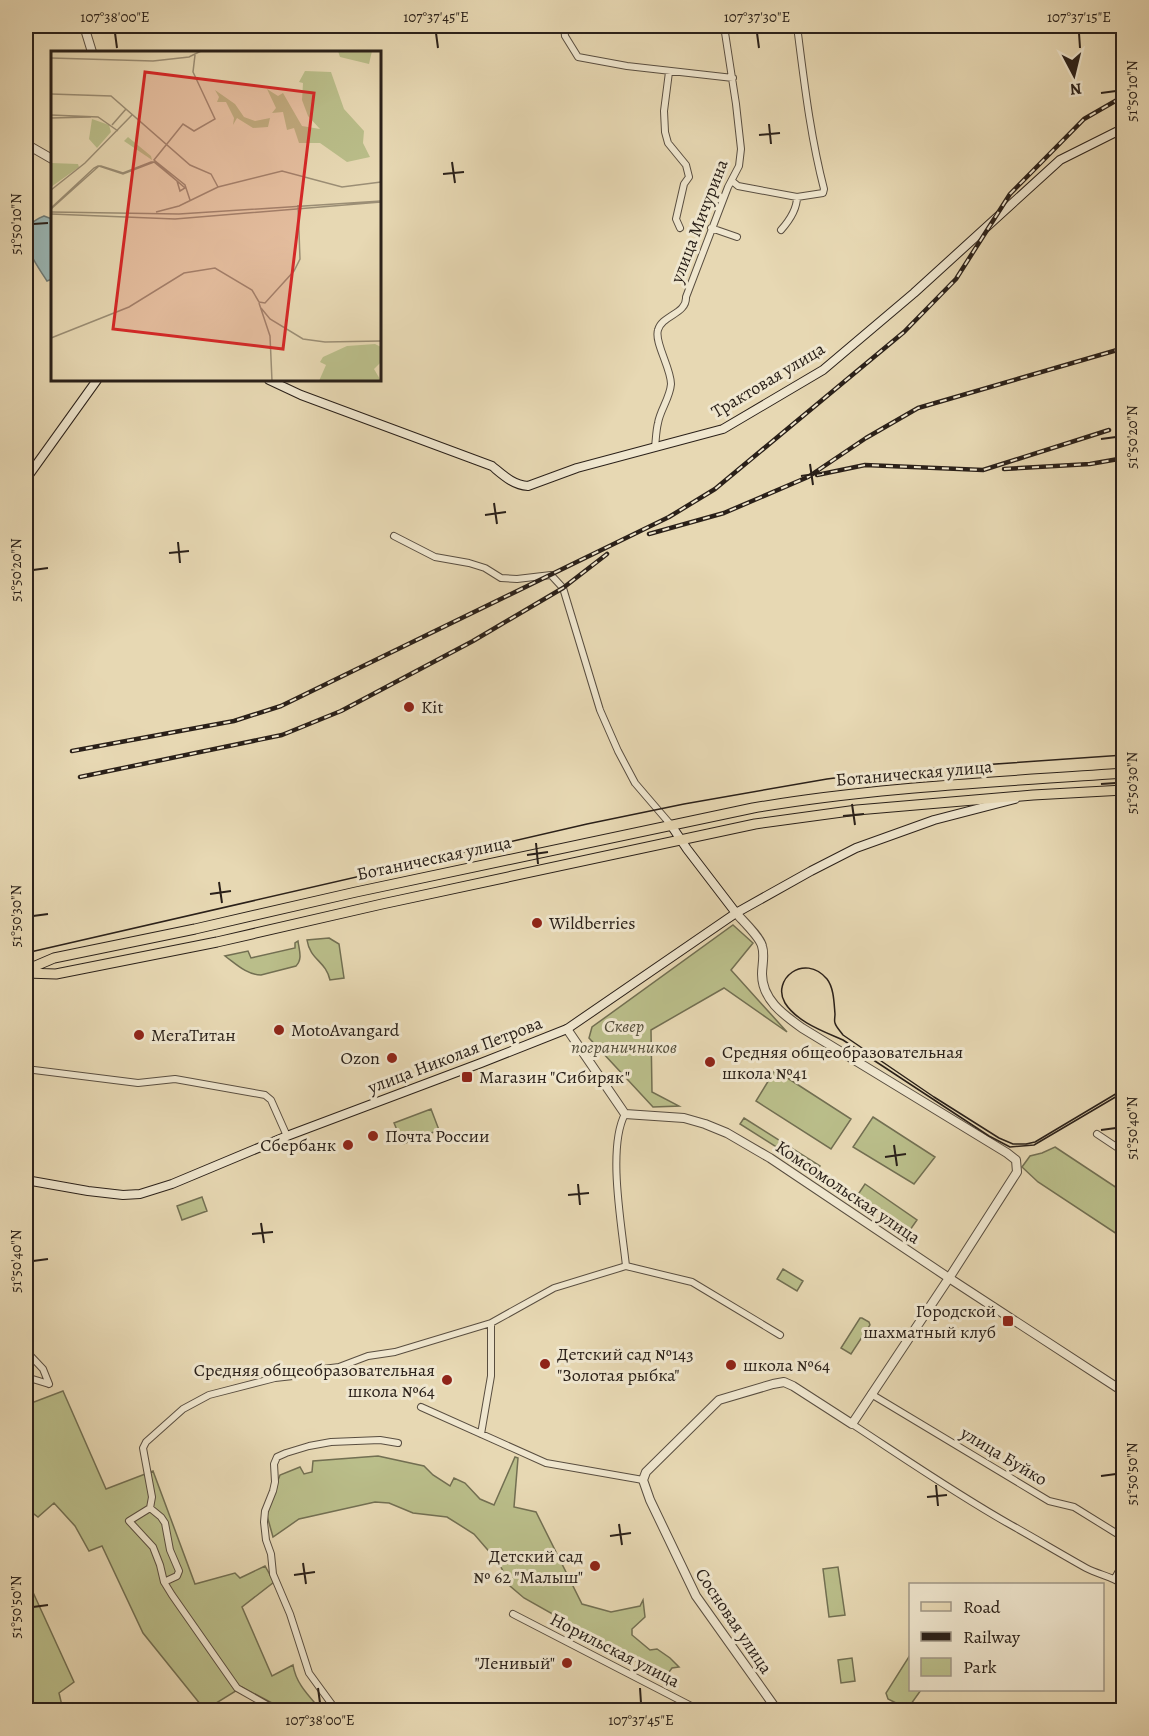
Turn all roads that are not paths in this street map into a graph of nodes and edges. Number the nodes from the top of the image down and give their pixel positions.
1 (84, 26) edge
2 (564, 26) edge
3 (724, 26) edge
4 (796, 26) edge
5 (92, 51) edge
6 (669, 72) junction
7 (733, 78) junction
8 (1124, 128) edge
9 (26, 144) edge
10 (51, 158) edge
11 (732, 181) junction
12 (797, 197) junction
13 (680, 228) dead end
14 (711, 228) junction
15 (781, 231) dead end
16 (737, 237) dead end
17 (96, 381) edge
18 (271, 381) edge
19 (655, 447) junction
20 (26, 479) edge
21 (394, 536) dead end
22 (1124, 773) edge
23 (1002, 782) junction
24 (1124, 789) edge
25 (1033, 795) junction
26 (1003, 797) junction
27 (671, 825) junction
28 (679, 840) junction
29 (736, 913) junction
30 (26, 971) edge
31 (567, 1029) junction
32 (26, 1069) edge
33 (625, 1114) junction
34 (1097, 1134) dead end
35 (287, 1136) junction
36 (1124, 1152) edge
37 (26, 1180) edge
38 (626, 1266) junction
39 (949, 1278) junction
40 (490, 1323) junction
41 (780, 1335) dead end
42 (26, 1351) edge
43 (26, 1377) edge
44 (1124, 1392) edge
45 (871, 1394) junction
46 (421, 1407) dead end
47 (852, 1424) junction
48 (481, 1434) junction
49 (398, 1443) dead end
50 (644, 1480) junction
51 (150, 1508) junction
52 (1124, 1538) edge
53 (1124, 1562) edge
54 (1115, 1578) junction
55 (164, 1582) junction
56 (1124, 1585) edge
57 (513, 1614) dead end
58 (276, 1710) edge
59 (336, 1710) edge
60 (704, 1710) edge
61 (777, 1710) edge

1 - 5 street
2 - 6 street
3 - 7 street, улица Мичурина
4 - 12 street
6 - 7 street
6 - 13 street
7 - 11 street, улица Мичурина
8 - 19 main road, Трактовая улица
9 - 10 street
11 - 12 street
11 - 14 street, улица Мичурина
12 - 15 street
14 - 16 street
14 - 19 street, улица Мичурина
17 - 20 main road
18 - 19 main road, Трактовая улица
21 - 27 street
22 - 23 main road, Ботаническая улица
23 - 26 main road
23 - 27 main road, Ботаническая улица
24 - 25 main road, Ботаническая улица
25 - 26 main road, Ботаническая улица
25 - 29 main road, улица Николая Петрова
26 - 28 main road, Ботаническая улица
27 - 28 main road
27 - 30 main road, Ботаническая улица
28 - 29 main road
28 - 30 main road, Ботаническая улица
29 - 31 main road, улица Николая Петрова
29 - 39 street
31 - 33 street
31 - 35 main road, улица Николая Петрова
32 - 35 street
33 - 38 street
33 - 39 street, Комсомольская улица
34 - 36 street
35 - 37 main road, улица Николая Петрова
38 - 40 street
38 - 41 street
39 - 44 street, Комсомольская улица
39 - 45 street
40 - 48 street
40 - 51 street
42 - 43 street
45 - 47 street
45 - 52 street, улица Буйко
46 - 48 street
47 - 50 street
47 - 54 street
48 - 50 street
49 - 59 street
50 - 61 street, Сосновая улица
51 - 55 street
51 - 55 street
53 - 54 street
54 - 56 street
55 - 58 street
57 - 60 street, Норильская улица

